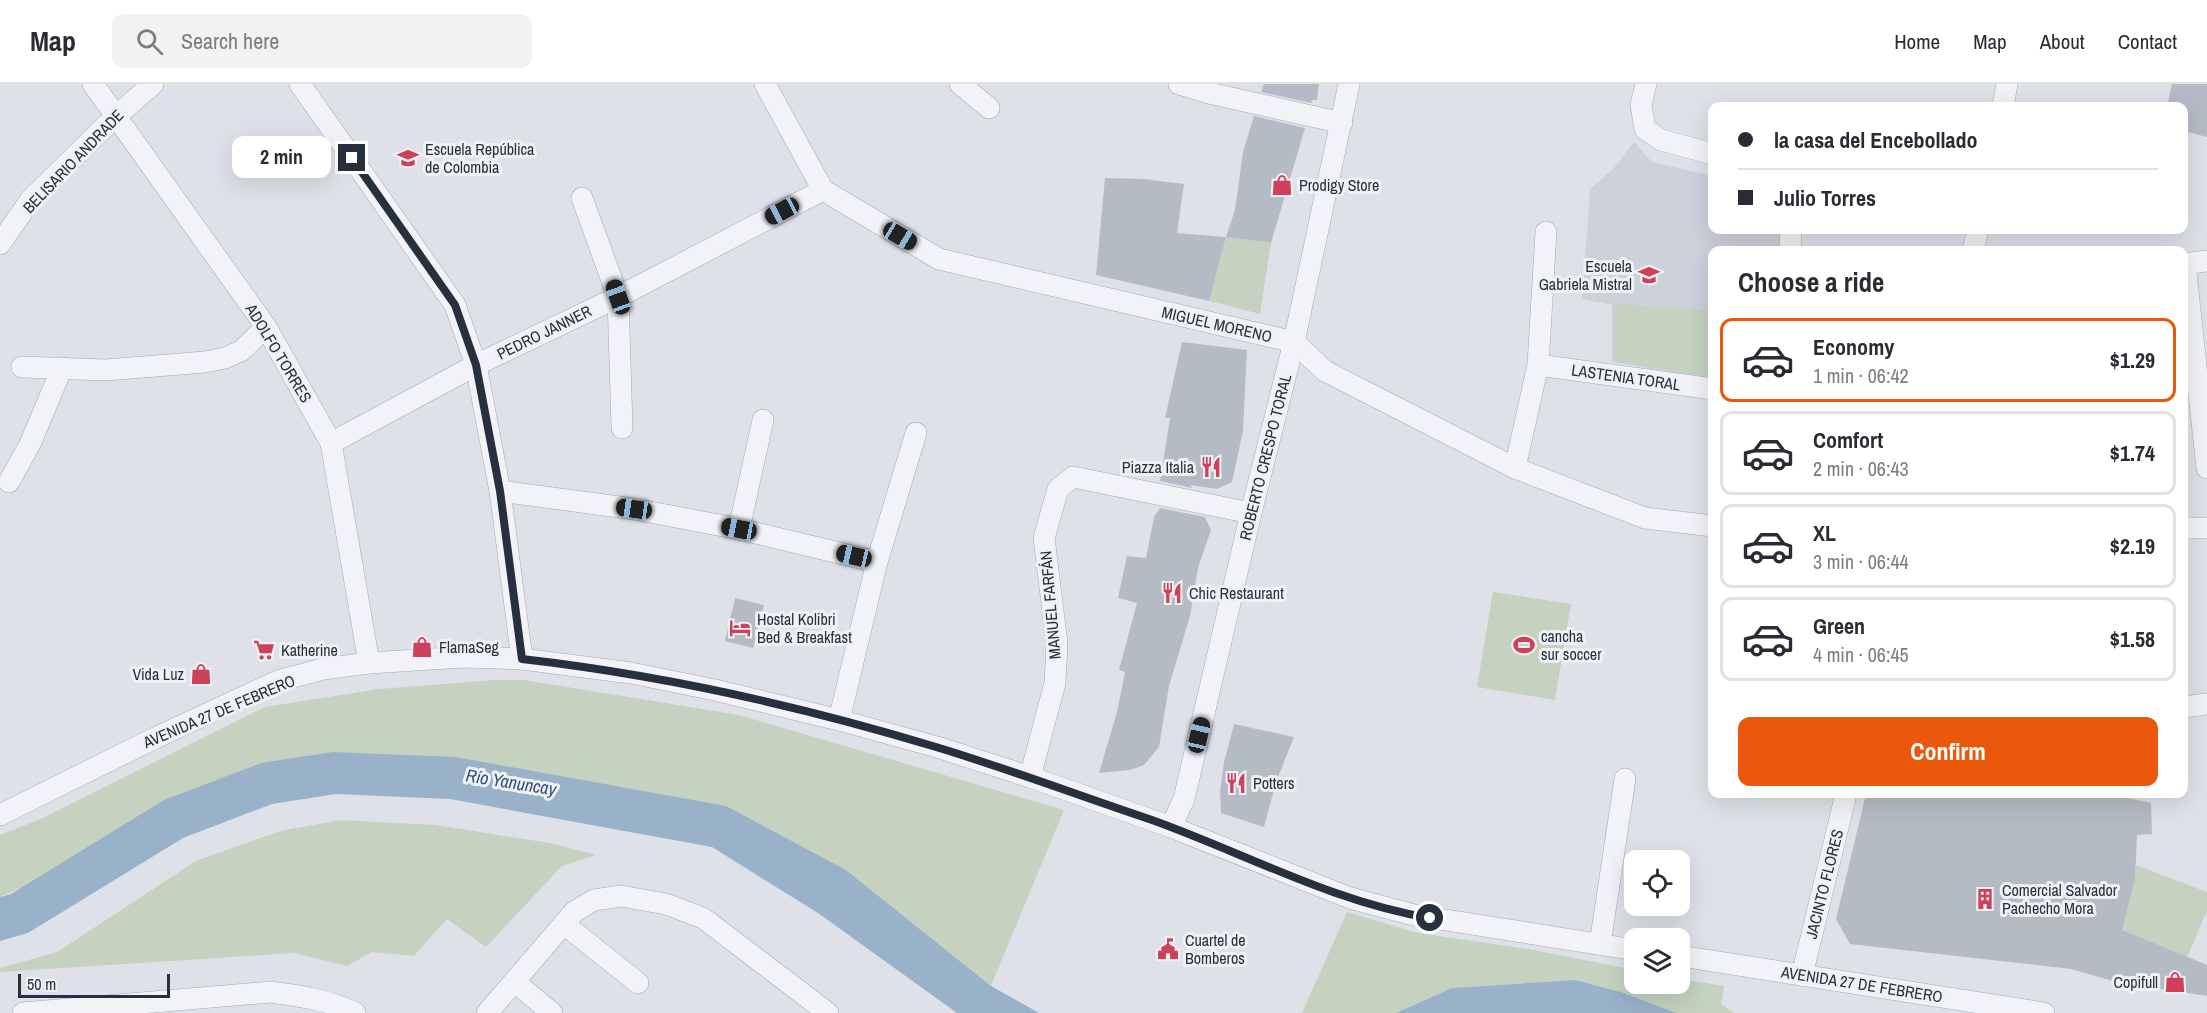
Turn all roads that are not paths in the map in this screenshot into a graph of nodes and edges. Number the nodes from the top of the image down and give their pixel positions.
1 (93, 84) edge
2 (153, 84) edge
3 (300, 84) edge
4 (765, 84) edge
5 (960, 84) edge
6 (1179, 84) edge
7 (1349, 84) edge
8 (1646, 84) edge
9 (2007, 84) edge
10 (2004, 102) edge
11 (989, 108) dead end
12 (116, 116) junction
13 (1342, 123) junction
14 (1708, 153) edge
15 (823, 190) junction
16 (582, 198) dead end
17 (1546, 232) dead end
18 (0, 244) edge
19 (2207, 261) edge
20 (2188, 263) edge
21 (618, 297) junction
22 (2188, 299) edge
23 (266, 327) junction
24 (1294, 342) junction
25 (476, 365) junction
26 (1538, 365) junction
27 (22, 367) dead end
28 (62, 368) junction
29 (1708, 388) edge
30 (763, 420) dead end
31 (622, 428) dead end
32 (916, 433) dead end
33 (331, 443) junction
34 (1515, 468) junction
35 (2207, 468) edge
36 (9, 482) dead end
37 (500, 491) junction
38 (1251, 513) junction
39 (1708, 525) edge
40 (2188, 528) edge
41 (2207, 528) edge
42 (739, 529) junction
43 (877, 562) junction
44 (522, 659) junction
45 (369, 663) junction
46 (2207, 704) edge
47 (2188, 706) edge
48 (839, 720) junction
49 (1030, 777) junction
50 (1625, 779) dead end
51 (1845, 798) edge
52 (0, 815) edge
53 (1171, 827) junction
54 (564, 924) junction
55 (1600, 944) junction
56 (1624, 948) edge
57 (1690, 958) edge
58 (1802, 975) junction
59 (515, 982) junction
60 (638, 983) dead end
61 (31, 1013) edge
62 (355, 1013) edge
63 (487, 1013) edge
64 (552, 1013) edge
65 (828, 1013) edge
66 (2044, 1013) edge

1 - 12 street, ADOLFO TORRES
2 - 12 street, BELISARIO ANDRADE
3 - 25 street
4 - 15 street
5 - 11 street
6 - 13 street
7 - 13 street, ROBERTO CRESPO TORAL
8 - 14 street
9 - 10 street
12 - 18 street, BELISARIO ANDRADE
12 - 23 street, ADOLFO TORRES
13 - 24 street, ROBERTO CRESPO TORAL
15 - 21 street, PEDRO JANNER
15 - 24 street, MIGUEL MORENO
16 - 21 street
17 - 26 street
19 - 20 street
21 - 25 street, PEDRO JANNER
21 - 31 street
22 - 35 street
23 - 28 street
23 - 33 street, ADOLFO TORRES
24 - 34 street, MIGUEL MORENO
24 - 38 street, ROBERTO CRESPO TORAL
25 - 33 street, PEDRO JANNER
25 - 37 street
26 - 29 street, LASTENIA TORAL
26 - 34 street
27 - 28 street
28 - 36 street
30 - 42 street
32 - 43 street
33 - 45 street, ADOLFO TORRES
34 - 39 street, MIGUEL MORENO
37 - 42 street
37 - 44 street
38 - 49 street, MANUEL FARFÁN
38 - 53 street, ROBERTO CRESPO TORAL
40 - 41 street
42 - 43 street
43 - 48 street
44 - 45 street, AVENIDA 27 DE FEBRERO
44 - 48 street, AVENIDA 27 DE FEBRERO
45 - 52 street, AVENIDA 27 DE FEBRERO
46 - 47 street
48 - 49 street, AVENIDA 27 DE FEBRERO
49 - 53 street, AVENIDA 27 DE FEBRERO
50 - 55 street
51 - 58 street, JACINTO FLORES
53 - 55 street, AVENIDA 27 DE FEBRERO
54 - 59 street
54 - 60 street
54 - 65 street
55 - 56 street, AVENIDA 27 DE FEBRERO
57 - 58 street, AVENIDA 27 DE FEBRERO
58 - 66 street, AVENIDA 27 DE FEBRERO
59 - 63 street
59 - 64 street
61 - 62 street

